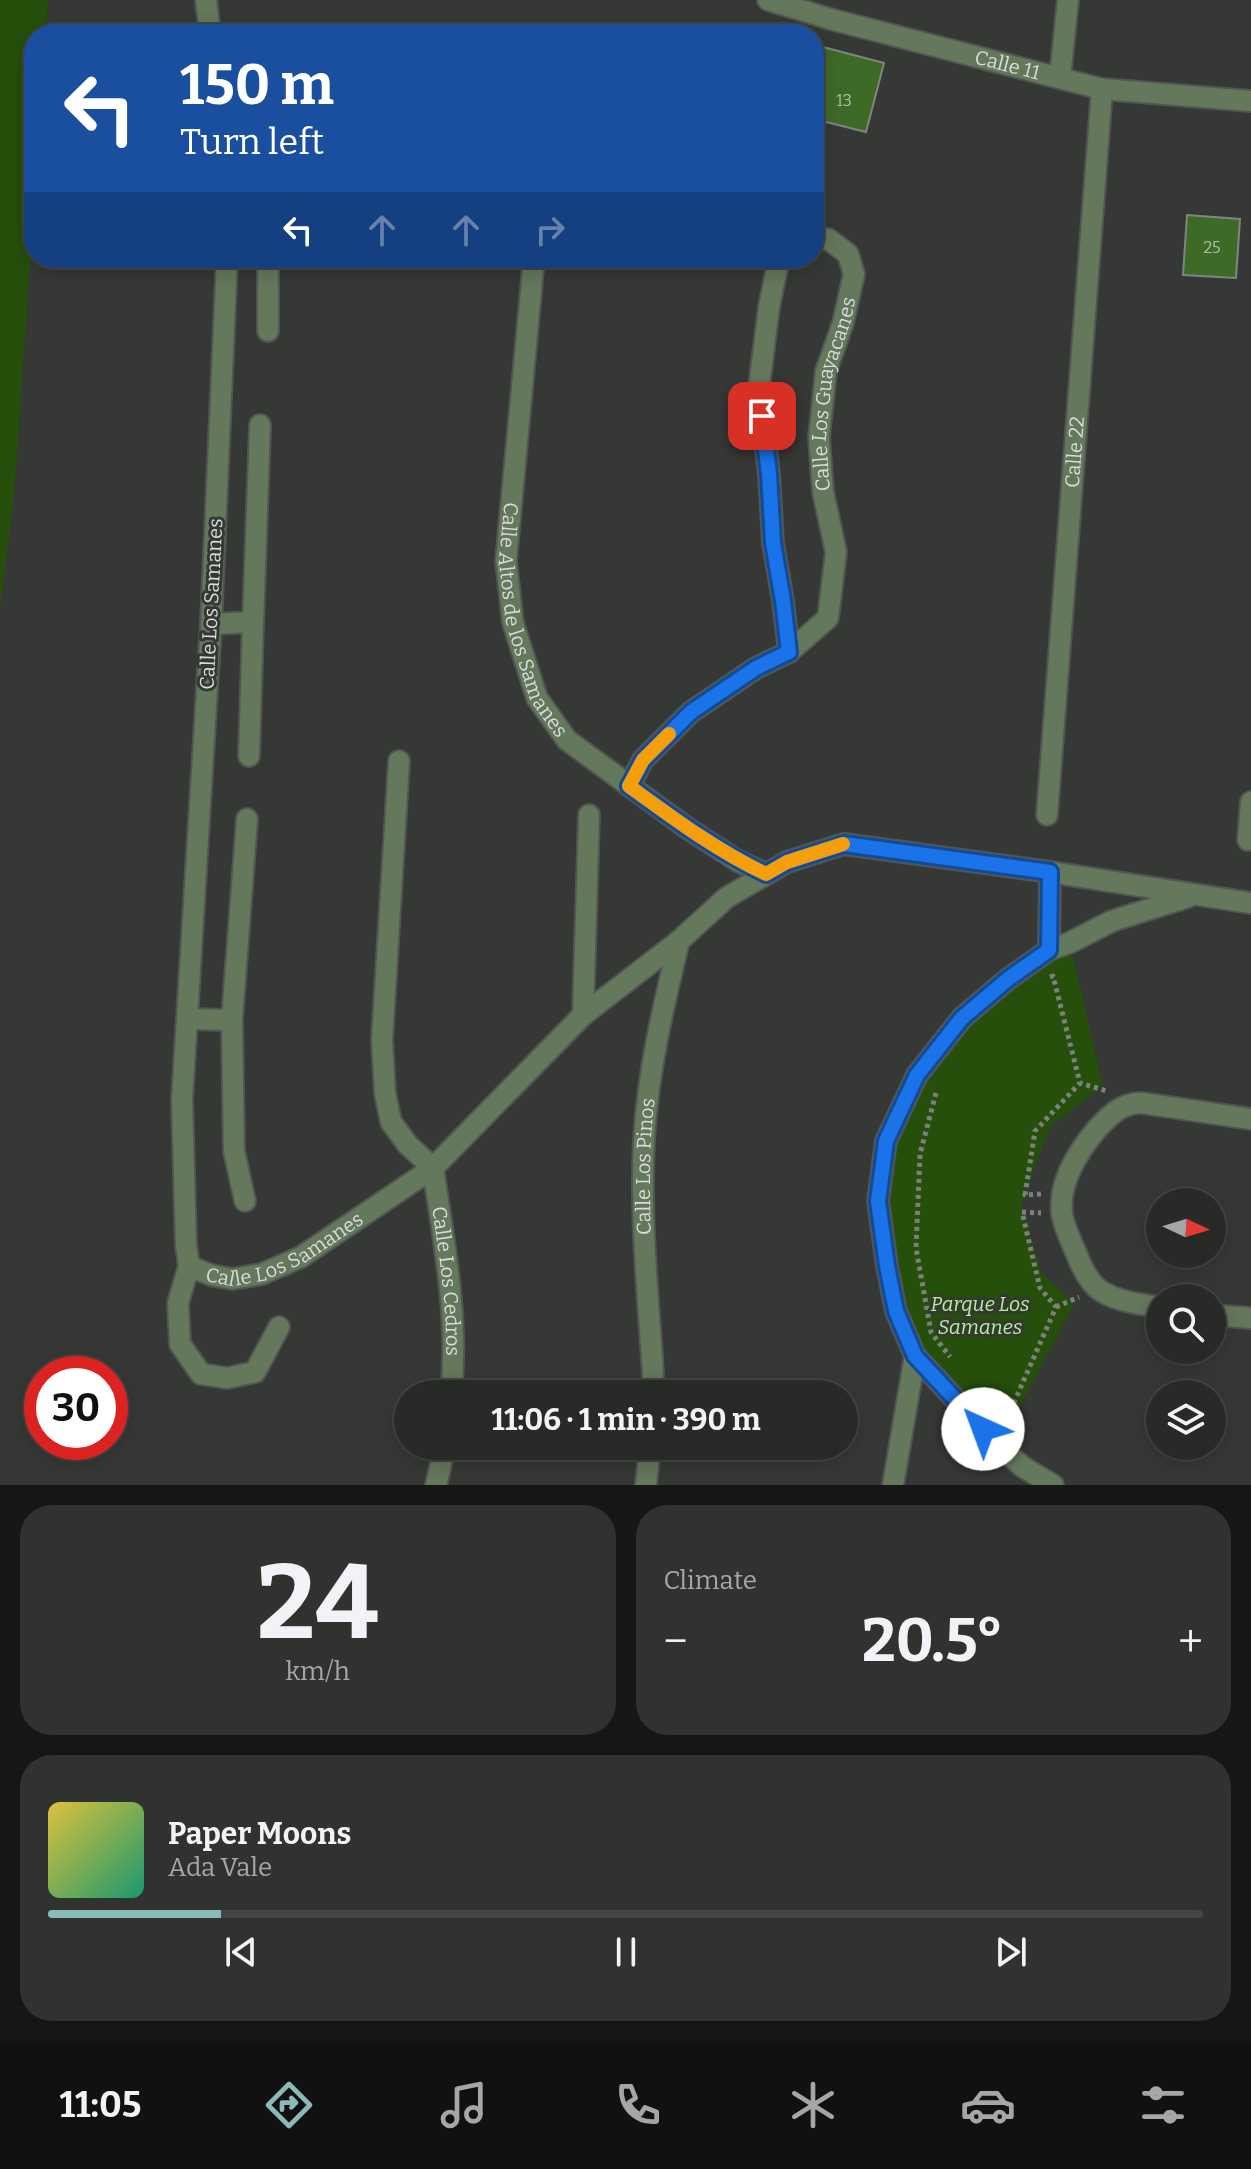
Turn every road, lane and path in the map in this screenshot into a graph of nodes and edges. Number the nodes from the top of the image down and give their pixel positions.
1 (206, 0) edge
2 (768, 0) edge
3 (1068, 0) edge
4 (831, 9) edge
5 (209, 24) edge
6 (1060, 77) junction
7 (1102, 89) junction
8 (1251, 101) edge
9 (824, 239) edge
10 (227, 268) edge
11 (268, 268) edge
12 (533, 268) edge
13 (777, 268) edge
14 (268, 331) dead end
15 (260, 425) dead end
16 (253, 622) junction
17 (211, 624) junction
18 (789, 652) junction
19 (249, 756) dead end
20 (399, 761) dead end
21 (629, 786) junction
22 (1251, 802) edge
23 (589, 815) dead end
24 (1047, 815) dead end
25 (247, 819) dead end
26 (1248, 840) dead end
27 (1050, 872) junction
28 (766, 874) junction
29 (1196, 895) junction
30 (1251, 903) edge
31 (679, 941) junction
32 (1049, 950) junction
33 (1041, 984) dead end
34 (583, 1015) junction
35 (187, 1019) junction
36 (232, 1020) junction
37 (939, 1082) dead end
38 (1080, 1083) junction
39 (1124, 1105) junction
40 (1251, 1119) edge
41 (433, 1168) junction
42 (245, 1201) dead end
43 (1062, 1204) junction
44 (189, 1266) junction
45 (1146, 1305) edge
46 (1226, 1316) edge
47 (1251, 1318) edge
48 (279, 1327) dead end
49 (915, 1356) junction
50 (958, 1366) dead end
51 (452, 1380) edge
52 (653, 1380) edge
53 (976, 1389) dead end
54 (442, 1460) edge
55 (649, 1460) edge
56 (436, 1485) edge
57 (646, 1485) edge
58 (893, 1485) edge
59 (1053, 1485) edge

1 - 5 street
2 - 4 street, Calle 11
3 - 6 street
4 - 6 street, Calle 11
6 - 7 street, Calle 11
7 - 8 street, Calle 11
7 - 24 street, Calle 22
9 - 18 street, Calle Los Guayacanes
10 - 17 street, Calle Los Samanes
11 - 14 street
12 - 21 street, Calle Altos de los Samanes
13 - 18 street
15 - 16 street
16 - 17 street
16 - 19 street
17 - 35 street, Calle Los Samanes
18 - 21 street, Calle Los Guayacanes
20 - 41 street
21 - 28 street, Calle Altos de los Samanes
22 - 26 street
23 - 34 street
25 - 36 street
27 - 28 street, Calle Los Samanes
27 - 29 street, Calle Los Samanes
27 - 32 street
28 - 31 street, Calle Los Samanes
29 - 30 street, Calle Los Samanes
29 - 32 street
31 - 34 street, Calle Los Samanes
31 - 52 street, Calle Los Pinos
32 - 49 street
33 - 38 path
34 - 41 street, Calle Los Samanes
35 - 36 street
35 - 44 street, Calle Los Samanes
36 - 42 street
37 - 50 path
38 - 39 path
38 - 43 path
39 - 40 street
39 - 43 street
41 - 44 street, Calle Los Samanes
41 - 51 street, Calle Los Cedros
43 - 45 street
43 - 53 path
44 - 48 street
46 - 47 street
49 - 58 street
49 - 59 street
54 - 56 street
55 - 57 street

